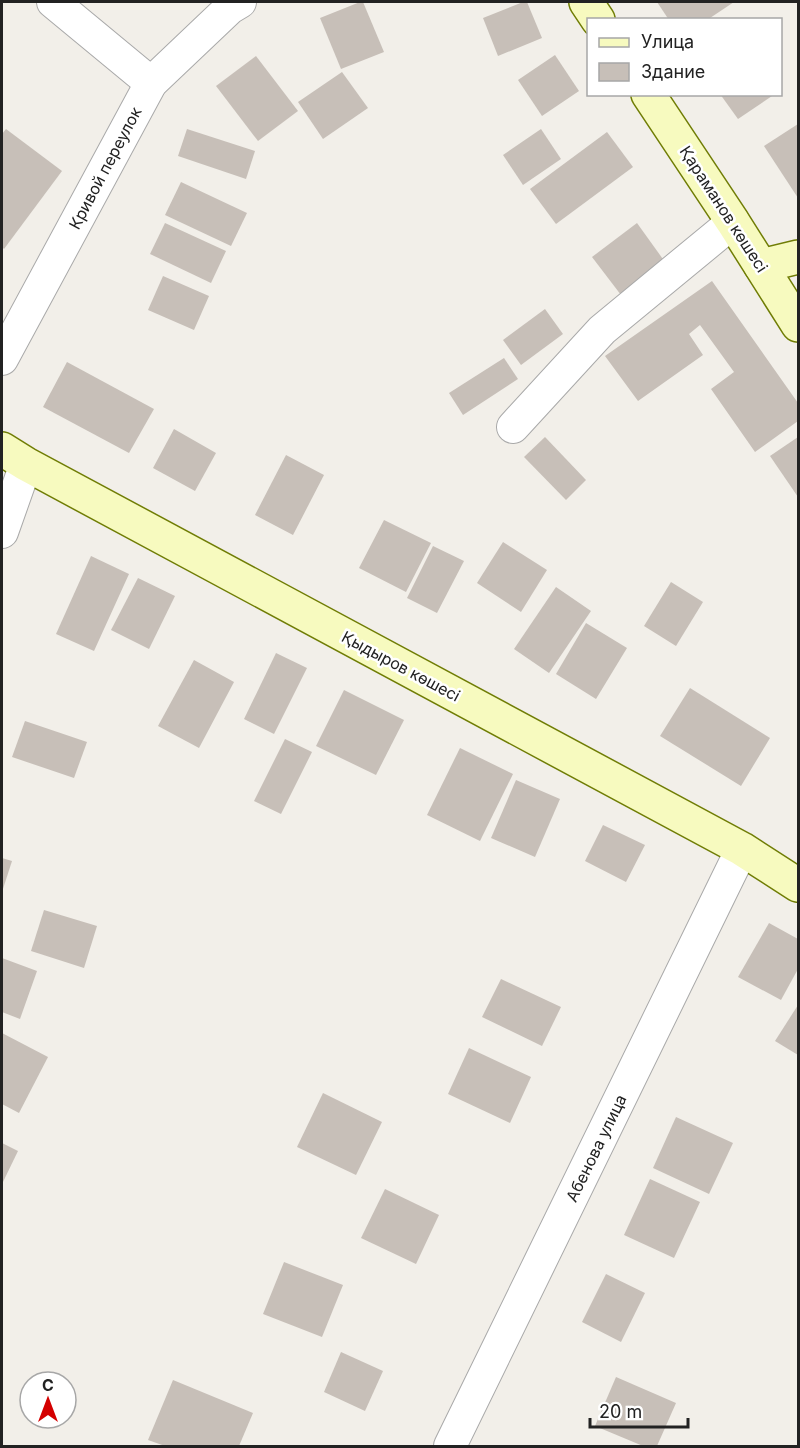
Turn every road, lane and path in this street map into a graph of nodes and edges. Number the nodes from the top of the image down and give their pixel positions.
1 (53, 2) edge
2 (240, 2) edge
3 (586, 2) edge
4 (597, 18) edge
5 (151, 83) junction
6 (649, 96) edge
7 (734, 222) junction
8 (798, 256) edge
9 (761, 267) junction
10 (798, 325) edge
11 (2, 359) edge
12 (513, 427) dead end
13 (14, 457) edge
14 (2, 532) edge
15 (742, 849) junction
16 (798, 885) edge
17 (450, 1446) edge

1 - 5 street
2 - 5 street, Кривой переулок
3 - 4 street
5 - 11 street, Кривой переулок
6 - 7 street, Қараманов көшесі
7 - 9 street, Қараманов көшесі
7 - 12 street
8 - 9 street
9 - 10 street, Қараманов көшесі
13 - 14 street
13 - 15 street, Қыдыров көшесі
15 - 16 street, Қыдыров көшесі
15 - 17 street, Абенова улица

